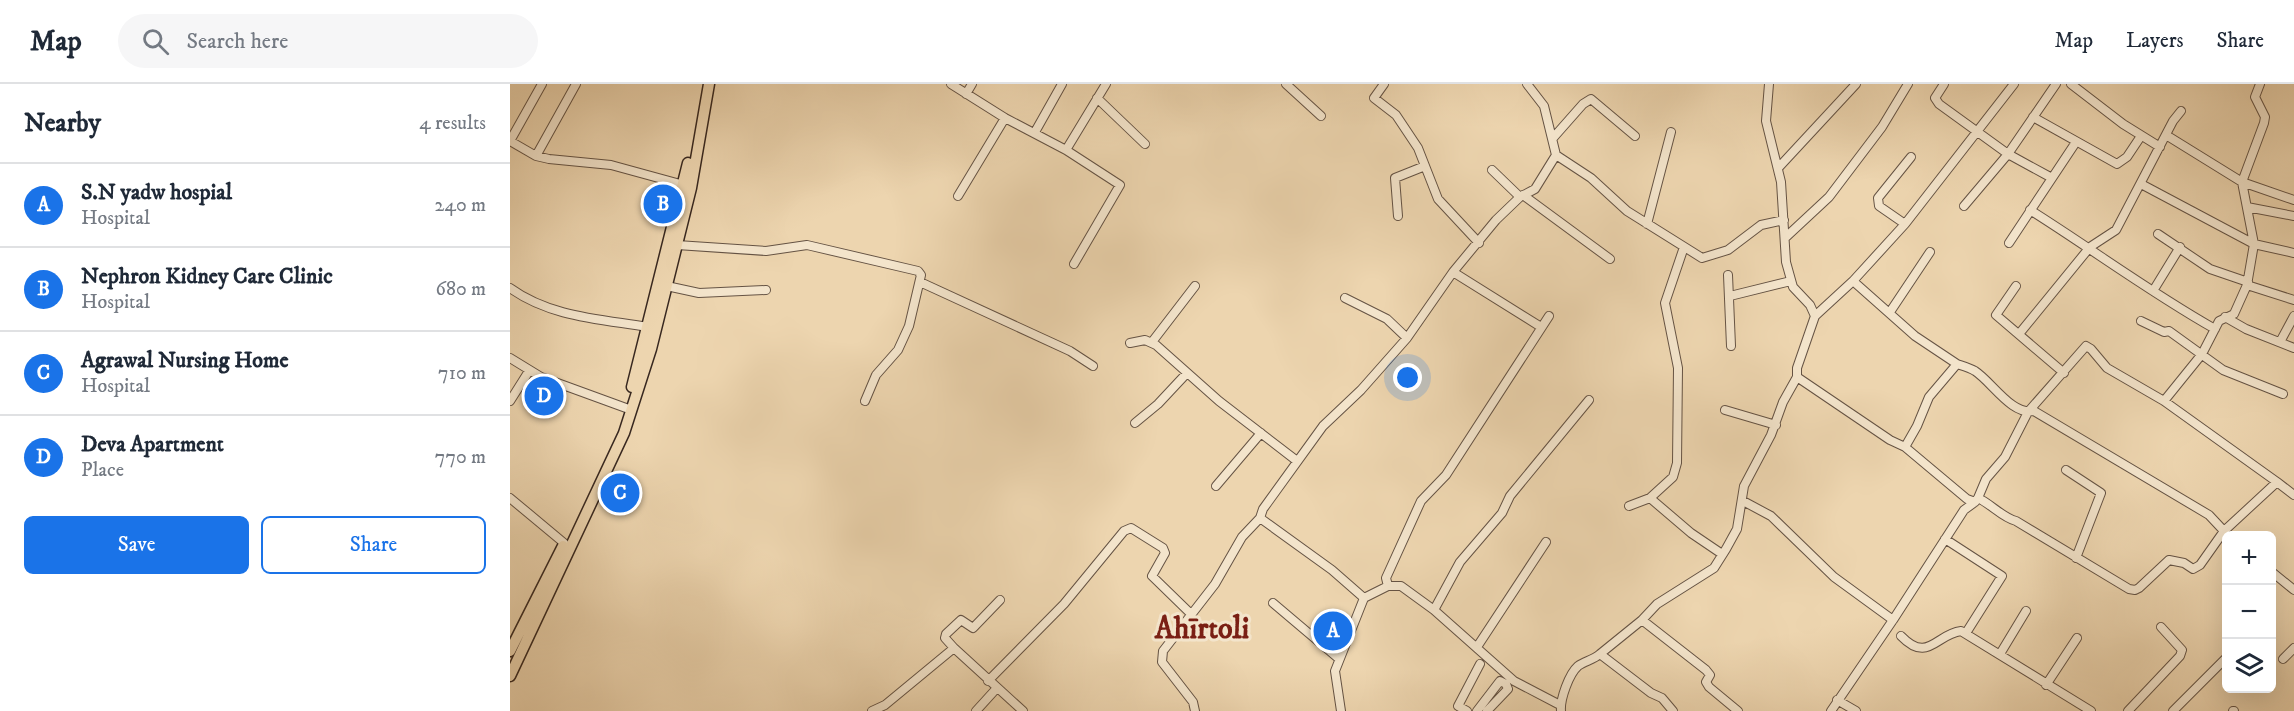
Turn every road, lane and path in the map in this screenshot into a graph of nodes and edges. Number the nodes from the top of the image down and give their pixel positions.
1 (542, 84) edge
2 (576, 84) edge
3 (703, 84) edge
4 (709, 84) edge
5 (951, 84) edge
6 (972, 84) edge
7 (1062, 84) edge
8 (1106, 84) edge
9 (1288, 84) edge
10 (1384, 84) edge
11 (1527, 84) edge
12 (1761, 84) edge
13 (1856, 84) edge
14 (1908, 84) edge
15 (1944, 84) edge
16 (2014, 84) edge
17 (2056, 84) edge
18 (2071, 84) edge
19 (2260, 84) edge
20 (1769, 86) edge
21 (966, 94) junction
22 (1097, 98) junction
23 (2181, 111) dead end
24 (1321, 116) dead end
25 (2033, 117) junction
26 (1005, 118) junction
27 (1035, 132) junction
28 (1671, 132) dead end
29 (1977, 134) junction
30 (2166, 135) junction
31 (1635, 136) dead end
32 (2141, 136) junction
33 (1553, 138) junction
34 (510, 141) edge
35 (2076, 142) junction
36 (1144, 144) dead end
37 (2160, 147) junction
38 (1066, 150) junction
39 (2008, 154) junction
40 (1556, 155) junction
41 (536, 156) junction
42 (1911, 157) dead end
43 (1425, 166) junction
44 (1779, 167) junction
45 (1492, 170) dead end
46 (2052, 178) junction
47 (2242, 182) junction
48 (2141, 184) junction
49 (684, 185) junction
50 (958, 196) dead end
51 (1522, 196) junction
52 (2294, 200) edge
53 (1964, 206) dead end
54 (2247, 207) junction
55 (2030, 210) junction
56 (1398, 216) dead end
57 (2294, 216) edge
58 (1784, 220) junction
59 (1647, 224) junction
60 (1905, 224) junction
61 (2158, 234) dead end
62 (1786, 237) junction
63 (1479, 243) junction
64 (2009, 243) dead end
65 (2253, 244) junction
66 (677, 245) junction
67 (1684, 247) junction
68 (2090, 247) junction
69 (2180, 247) junction
70 (1930, 252) dead end
71 (2294, 253) edge
72 (1610, 259) dead end
73 (1074, 264) dead end
74 (1453, 272) junction
75 (1728, 275) dead end
76 (1791, 281) junction
77 (1853, 281) junction
78 (920, 282) junction
79 (2248, 283) junction
80 (662, 285) junction
81 (1195, 286) dead end
82 (2016, 286) dead end
83 (510, 288) edge
84 (766, 290) dead end
85 (2154, 291) junction
86 (1730, 296) junction
87 (1345, 298) dead end
88 (2294, 300) edge
89 (1890, 312) junction
90 (1549, 316) dead end
91 (1815, 316) junction
92 (2294, 316) edge
93 (2225, 317) junction
94 (2141, 321) dead end
95 (648, 327) junction
96 (1541, 327) junction
97 (2215, 329) junction
98 (2019, 333) junction
99 (1407, 338) junction
100 (1152, 342) junction
101 (2280, 342) junction
102 (1130, 343) dead end
103 (1731, 346) dead end
104 (2294, 348) edge
105 (2202, 354) junction
106 (510, 358) edge
107 (1957, 364) junction
108 (1093, 366) dead end
109 (529, 371) junction
110 (1187, 373) junction
111 (2064, 373) junction
112 (1797, 377) junction
113 (2283, 394) dead end
114 (1589, 400) dead end
115 (510, 401) edge
116 (865, 401) dead end
117 (2164, 401) junction
118 (626, 408) junction
119 (1725, 410) dead end
120 (2028, 412) junction
121 (1135, 423) dead end
122 (1776, 425) junction
123 (1261, 433) junction
124 (1905, 447) junction
125 (1297, 461) junction
126 (2066, 470) dead end
127 (2280, 484) junction
128 (1215, 486) dead end
129 (2294, 495) edge
130 (510, 498) edge
131 (1650, 498) junction
132 (1976, 500) junction
133 (1743, 501) junction
134 (1629, 506) dead end
135 (1260, 518) junction
136 (2222, 531) edge
137 (2228, 531) edge
138 (2222, 538) edge
139 (1945, 539) junction
140 (1546, 542) dead end
141 (564, 543) junction
142 (1722, 554) junction
143 (2076, 558) junction
144 (2276, 575) edge
145 (1388, 586) junction
146 (2294, 590) edge
147 (1364, 598) junction
148 (1000, 600) dead end
149 (1273, 603) dead end
150 (1434, 610) junction
151 (2026, 611) dead end
152 (1190, 613) junction
153 (1642, 620) junction
154 (1893, 620) junction
155 (2161, 627) dead end
156 (1966, 633) junction
157 (1901, 636) dead end
158 (2077, 638) dead end
159 (1477, 647) junction
160 (954, 648) junction
161 (2294, 648) edge
162 (510, 651) edge
163 (1600, 654) junction
164 (2000, 654) junction
165 (1338, 658) junction
166 (2283, 659) dead end
167 (2222, 662) edge
168 (1480, 664) dead end
169 (510, 676) edge
170 (988, 681) junction
171 (2046, 685) junction
172 (996, 689) junction
173 (1838, 700) junction
174 (1561, 708) edge
175 (1455, 709) edge
176 (872, 711) edge
177 (976, 711) edge
178 (1023, 711) edge
179 (1195, 711) edge
180 (1341, 711) edge
181 (1467, 711) edge
182 (1477, 711) edge
183 (1487, 711) edge
184 (1673, 711) edge
185 (1738, 711) edge
186 (1831, 711) edge
187 (1856, 711) edge
188 (2091, 711) edge
189 (2128, 711) edge
190 (2173, 711) edge

1 - 34 street
2 - 41 street
3 - 49 main road
4 - 66 main road
5 - 21 street
6 - 21 street
7 - 27 street
8 - 22 street
9 - 24 street
10 - 43 street
11 - 33 street
12 - 20 street
13 - 44 street
14 - 62 street
15 - 29 street
16 - 29 street
17 - 25 street
18 - 32 street
19 - 47 street
20 - 44 street
21 - 26 street
22 - 36 street
22 - 38 street
23 - 30 street
25 - 35 street
25 - 39 street
26 - 27 street
26 - 50 street
27 - 38 street
28 - 59 street
29 - 39 street
29 - 60 street
30 - 37 street
30 - 47 street
31 - 33 street
32 - 35 street
32 - 37 street
33 - 40 street
34 - 41 street
35 - 46 street
37 - 48 street
38 - 73 street
39 - 46 street
39 - 53 street
40 - 51 street
40 - 59 street
41 - 49 street
42 - 60 street
43 - 56 street
43 - 63 street
44 - 58 street
45 - 51 street
46 - 55 street
47 - 52 street
47 - 54 street
48 - 65 street
48 - 68 street
49 - 80 main road
51 - 63 street
51 - 72 street
54 - 57 street
54 - 65 street
55 - 64 street
55 - 68 street
58 - 62 street
58 - 67 street
59 - 67 street
60 - 77 street
61 - 69 street
62 - 76 street
63 - 74 street
65 - 71 street
65 - 79 street
66 - 78 street
66 - 80 main road
67 - 131 street
68 - 85 street
68 - 98 street
69 - 79 street
69 - 85 street
70 - 89 street
74 - 96 street
74 - 99 street
75 - 86 street
76 - 86 street
76 - 91 street
77 - 89 street
77 - 91 street
78 - 108 street
78 - 116 street
79 - 88 street
79 - 93 street
80 - 84 street
80 - 95 main road
80 - 169 main road
81 - 100 street
82 - 98 street
83 - 95 street
85 - 97 street
86 - 103 street
87 - 99 street
89 - 107 street
90 - 96 street
91 - 112 street
92 - 101 street
93 - 97 street
93 - 101 street
94 - 105 street
95 - 118 main road
96 - 145 street
97 - 105 street
98 - 111 street
99 - 125 street
100 - 102 street
100 - 110 street
101 - 104 street
105 - 113 street
105 - 117 street
106 - 109 street
107 - 120 street
107 - 124 street
109 - 115 street
109 - 118 street
110 - 121 street
110 - 123 street
111 - 117 street
111 - 120 street
112 - 122 street
112 - 124 street
114 - 150 street
117 - 127 street
118 - 141 main road
119 - 122 street
120 - 132 street
120 - 136 street
122 - 133 street
123 - 125 street
123 - 128 street
124 - 132 street
125 - 135 street
126 - 143 street
127 - 129 street
127 - 137 street
130 - 141 street
131 - 134 street
131 - 142 street
132 - 139 street
132 - 143 street
133 - 142 street
133 - 154 street
135 - 147 street
135 - 152 street
138 - 143 street
139 - 154 street
139 - 156 street
140 - 159 street
141 - 162 main road
142 - 153 street
144 - 146 street
145 - 147 street
145 - 150 street
147 - 165 street
148 - 160 street
149 - 165 street
150 - 159 street
151 - 164 street
152 - 170 street
152 - 179 street
153 - 163 street
153 - 185 street
154 - 173 street
155 - 189 street
156 - 157 street
156 - 164 street
158 - 171 street
159 - 174 street
160 - 170 street
160 - 176 street
161 - 166 street
163 - 174 street
163 - 184 street
164 - 171 street
165 - 180 street
167 - 190 street
168 - 175 street
170 - 172 street
171 - 188 street
172 - 177 street
172 - 178 street
173 - 186 street
173 - 187 street
175 - 181 street
182 - 183 street

